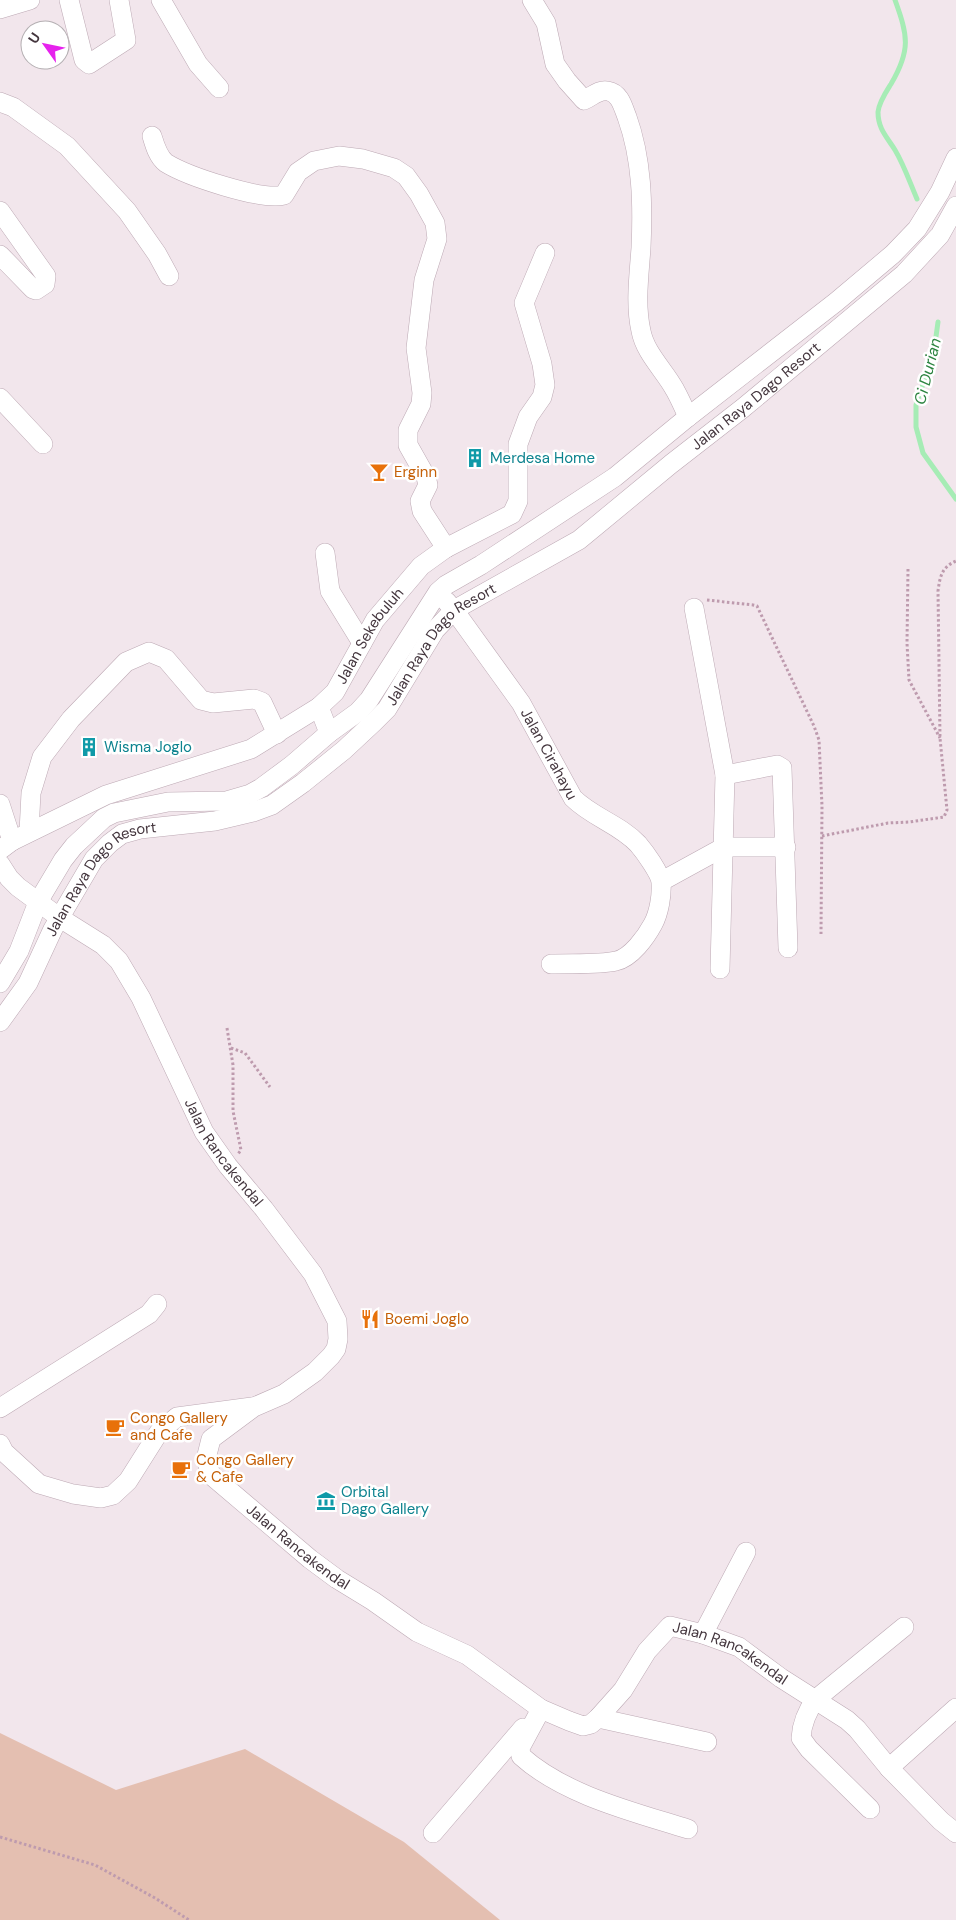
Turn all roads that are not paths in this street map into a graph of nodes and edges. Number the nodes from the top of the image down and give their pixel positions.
1 (30, 0) edge
2 (68, 0) edge
3 (119, 0) edge
4 (161, 0) edge
5 (532, 0) edge
6 (0, 9) edge
7 (219, 88) dead end
8 (0, 102) edge
9 (152, 136) dead end
10 (956, 158) edge
11 (956, 206) edge
12 (0, 211) edge
13 (917, 229) junction
14 (948, 237) edge
15 (545, 253) dead end
16 (0, 255) edge
17 (169, 276) dead end
18 (0, 398) edge
19 (688, 417) junction
20 (43, 444) dead end
21 (446, 548) junction
22 (325, 553) dead end
23 (438, 592) junction
24 (694, 608) road end
25 (454, 610) junction
26 (362, 643) junction
27 (318, 707) junction
28 (329, 733) junction
29 (277, 734) junction
30 (292, 766) junction
31 (725, 775) junction
32 (303, 783) junction
33 (261, 788) junction
34 (0, 804) edge
35 (272, 805) junction
36 (29, 832) junction
37 (6, 845) edge
38 (724, 847) junction
39 (786, 847) junction
40 (0, 864) edge
41 (662, 881) junction
42 (38, 902) junction
43 (60, 918) junction
44 (788, 948) dead end
45 (551, 964) dead end
46 (720, 969) dead end
47 (0, 983) edge
48 (0, 1022) edge
49 (157, 1304) dead end
50 (254, 1407) junction
51 (0, 1408) edge
52 (0, 1444) edge
53 (746, 1552) dead end
54 (904, 1627) dead end
55 (703, 1634) junction
56 (816, 1699) junction
57 (537, 1706) junction
58 (956, 1708) edge
59 (598, 1718) junction
60 (707, 1742) dead end
61 (889, 1768) junction
62 (870, 1809) dead end
63 (688, 1829) dead end
64 (433, 1833) dead end
65 (956, 1833) edge

1 - 6 street
2 - 3 street
4 - 7 street
5 - 19 street
8 - 17 street
9 - 21 street
10 - 13 street, Jalan Raya Dago Resort
11 - 14 street
12 - 16 street
13 - 14 street
13 - 19 street, Jalan Raya Dago Resort
14 - 25 street, Jalan Raya Dago Resort
15 - 21 street, Jalan Sekebuluh
18 - 20 street
19 - 23 street, Jalan Raya Dago Resort
21 - 26 street, Jalan Sekebuluh
22 - 26 street
23 - 25 street, Jalan Cirahayu
23 - 28 street, Jalan Raya Dago Resort
24 - 31 street
25 - 32 street, Jalan Raya Dago Resort
25 - 41 street, Jalan Cirahayu
26 - 27 street, Jalan Sekebuluh
27 - 28 street
27 - 29 street, Jalan Sekebuluh
28 - 30 street, Jalan Raya Dago Resort
29 - 36 street, Jalan Sekebuluh
29 - 36 street
30 - 32 street
30 - 33 street, Jalan Raya Dago Resort
31 - 38 street
31 - 39 street
32 - 35 street, Jalan Raya Dago Resort
33 - 35 street
33 - 42 street, Jalan Raya Dago Resort
34 - 37 street
35 - 43 street, Jalan Raya Dago Resort
36 - 37 street, Jalan Sekebuluh
38 - 39 street
38 - 41 street
38 - 46 street
39 - 44 street
40 - 42 street, Jalan Rancakendal
41 - 45 street
42 - 43 street, Jalan Rancakendal
42 - 47 street, Jalan Raya Dago Resort
43 - 48 street, Jalan Raya Dago Resort
43 - 50 street, Jalan Rancakendal
49 - 51 street
50 - 52 street
50 - 57 street, Jalan Rancakendal
53 - 55 street
54 - 56 street
55 - 56 street, Jalan Rancakendal
55 - 59 street, Jalan Rancakendal
56 - 61 street, Jalan Rancakendal
56 - 62 street
57 - 59 street, Jalan Rancakendal
57 - 63 street
57 - 64 street
58 - 61 street
59 - 60 street
61 - 65 street, Jalan Rancakendal

